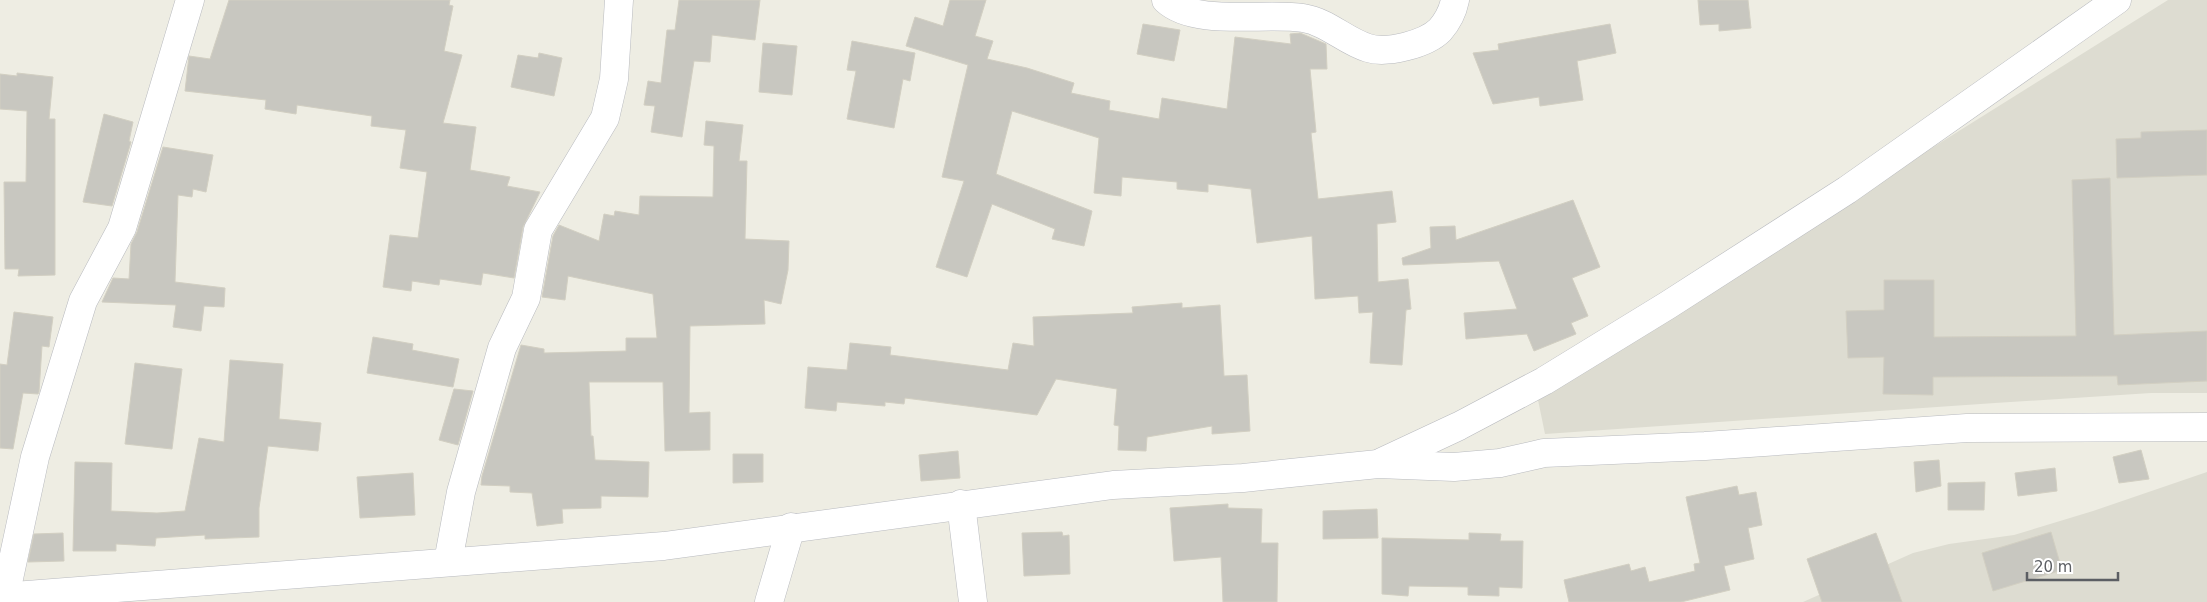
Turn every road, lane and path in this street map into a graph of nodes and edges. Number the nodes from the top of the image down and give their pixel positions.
1 (190, 0) edge
2 (619, 0) edge
3 (1166, 0) edge
4 (1455, 0) edge
5 (2117, 0) edge
6 (2207, 427) edge
7 (1378, 464) junction
8 (961, 504) junction
9 (791, 527) junction
10 (448, 562) junction
11 (3, 597) edge
12 (769, 602) edge
13 (973, 602) edge

1 - 11 street
2 - 10 street
3 - 4 street
5 - 7 street
6 - 7 street
7 - 8 street
8 - 9 street
8 - 13 street
9 - 10 street
9 - 12 street
10 - 11 street

